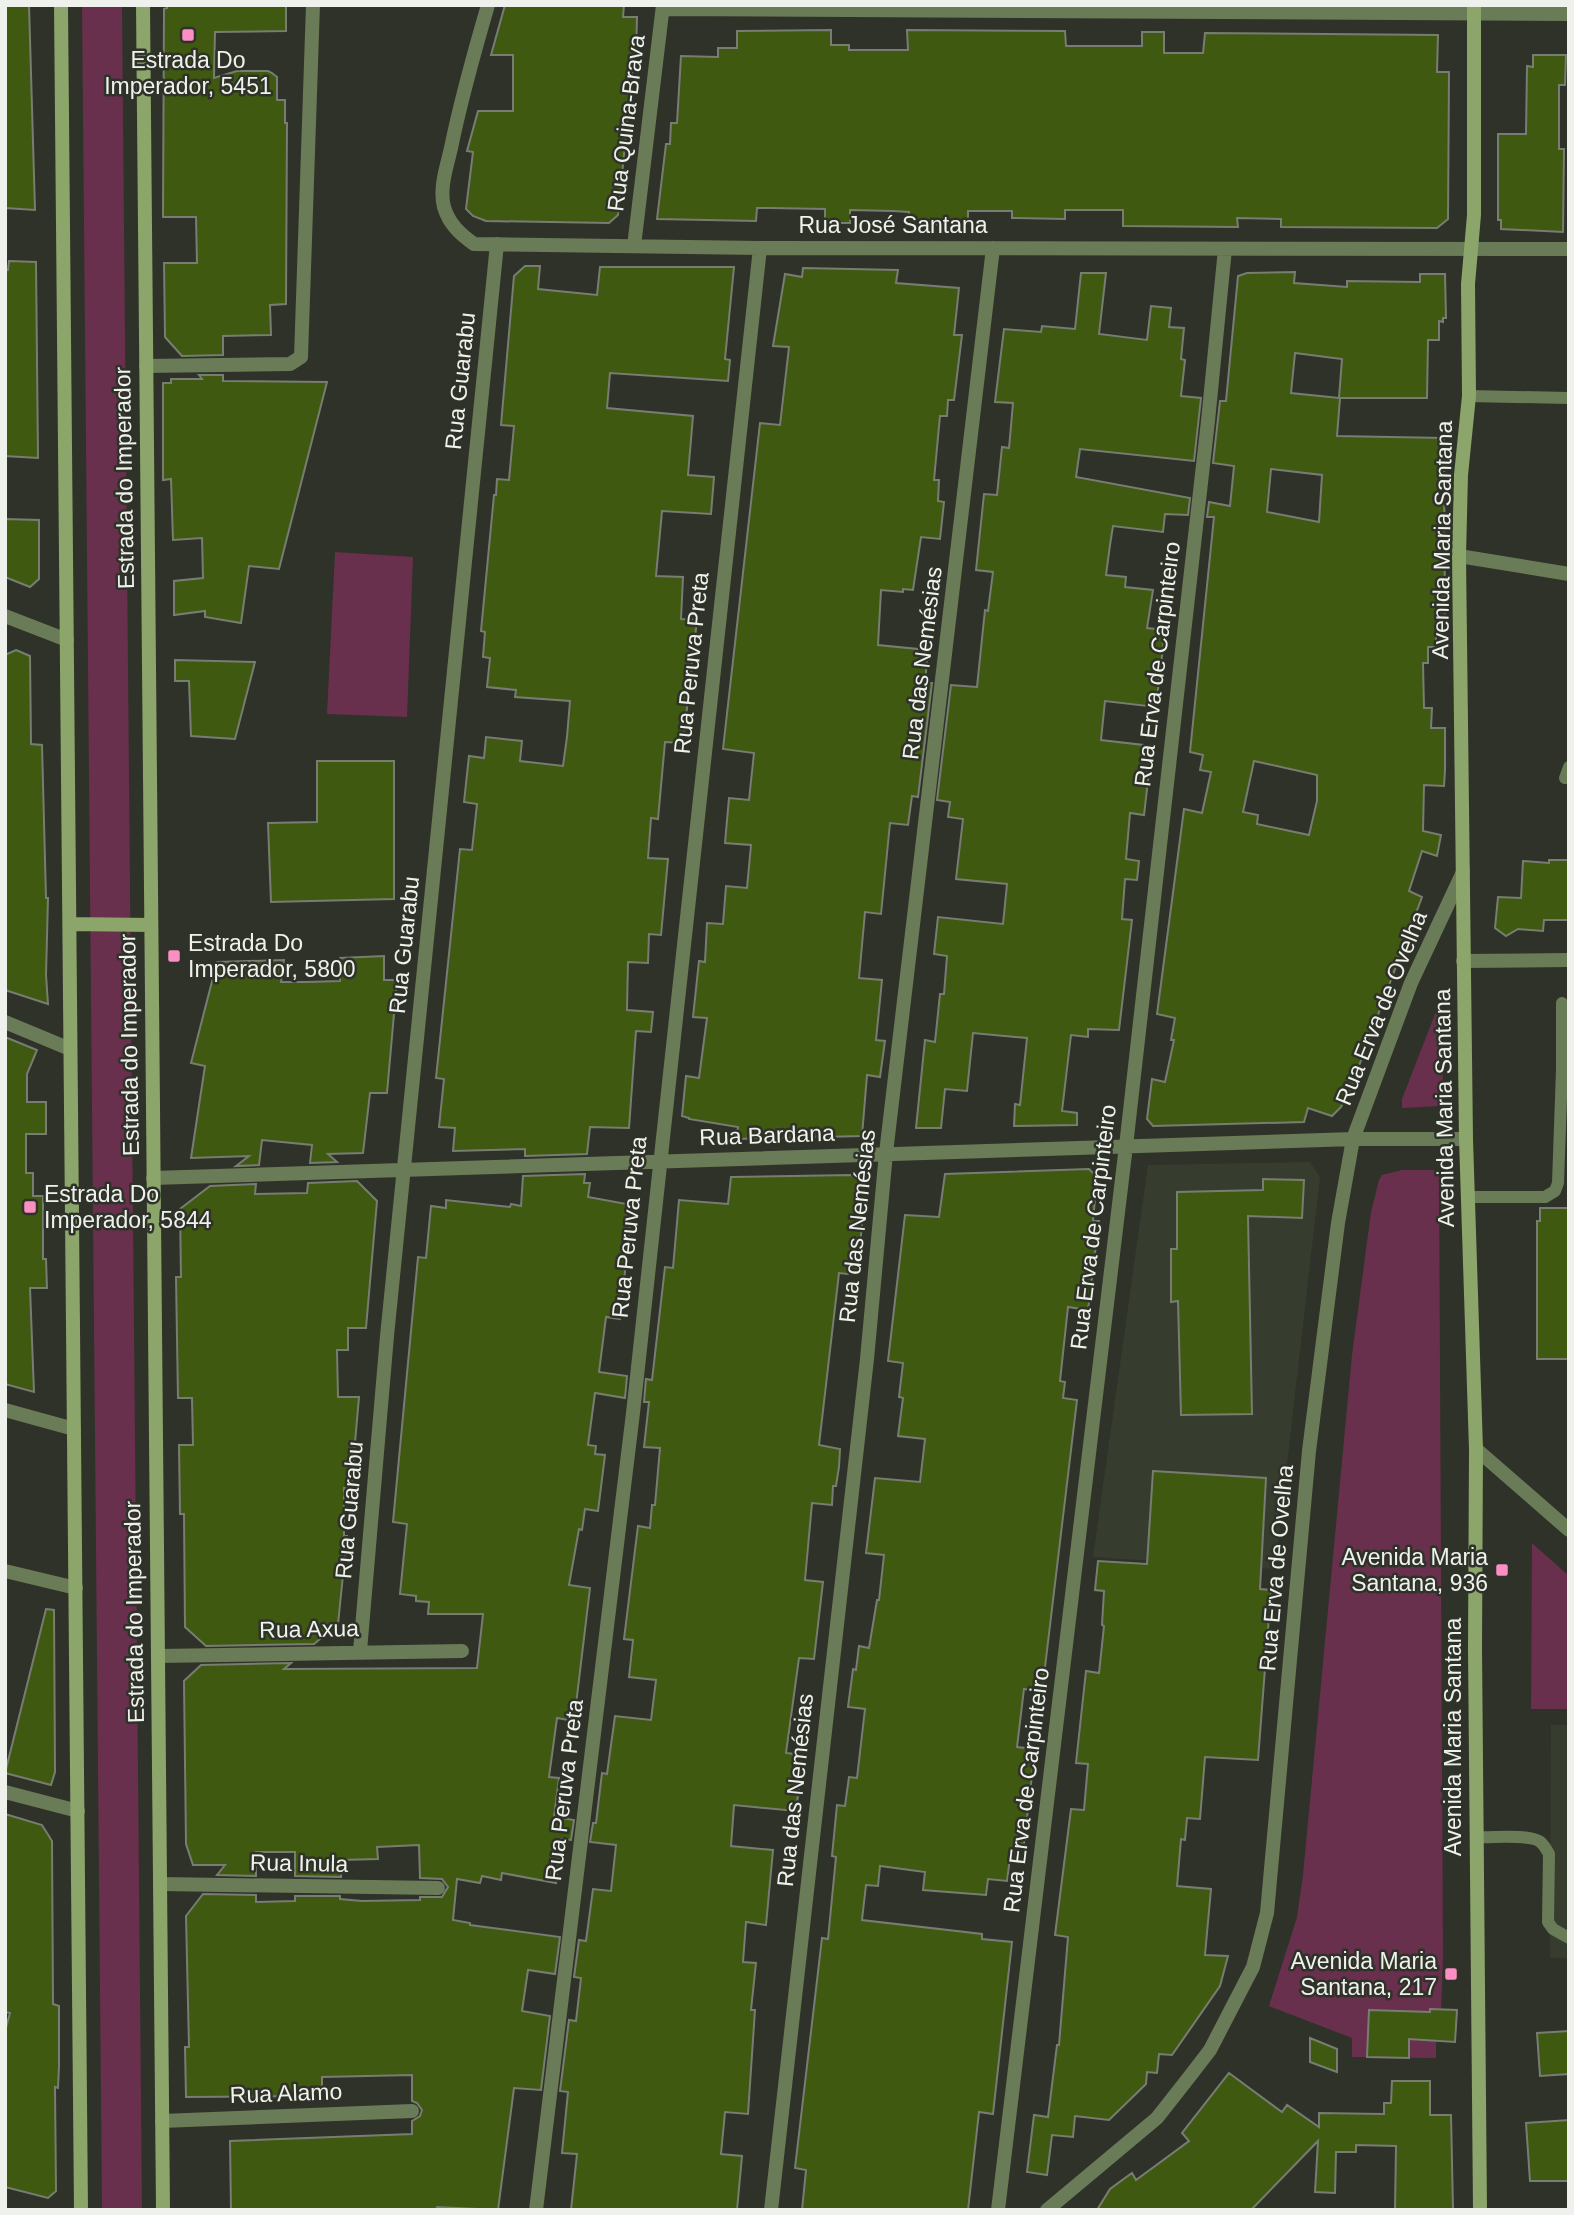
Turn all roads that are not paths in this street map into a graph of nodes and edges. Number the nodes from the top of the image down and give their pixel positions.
1 (61, 5) edge
2 (143, 5) edge
3 (313, 5) edge
4 (488, 5) edge
5 (663, 7) edge
6 (1474, 9) edge
7 (1569, 14) edge
8 (497, 244) junction
9 (634, 246) junction
10 (760, 248) junction
11 (993, 248) junction
12 (1225, 249) junction
13 (1471, 249) junction
14 (1569, 249) edge
15 (146, 366) junction
16 (1469, 396) junction
17 (1569, 398) edge
18 (1459, 556) junction
19 (1569, 574) edge
20 (5, 616) edge
21 (67, 640) junction
22 (1463, 872) junction
23 (70, 924) junction
24 (151, 925) junction
25 (1569, 960) edge
26 (1463, 961) junction
27 (1562, 1003) dead end
28 (5, 1022) edge
29 (70, 1049) junction
30 (1566, 1070) edge
31 (1353, 1139) junction
32 (1466, 1139) junction
33 (1126, 1146) junction
34 (886, 1153) junction
35 (659, 1163) junction
36 (404, 1172) junction
37 (153, 1178) junction
38 (1468, 1197) junction
39 (5, 1410) edge
40 (74, 1429) junction
41 (1476, 1449) junction
42 (1569, 1530) edge
43 (5, 1571) edge
44 (76, 1588) junction
45 (360, 1651) junction
46 (462, 1651) dead end
47 (158, 1656) junction
48 (5, 1792) edge
49 (78, 1811) junction
50 (1476, 1837) junction
51 (160, 1884) junction
52 (438, 1888) dead end
53 (1569, 1938) edge
54 (412, 2111) dead end
55 (162, 2121) junction
56 (81, 2210) edge
57 (163, 2210) edge
58 (536, 2210) edge
59 (771, 2210) edge
60 (998, 2210) edge
61 (1047, 2210) edge
62 (1480, 2210) edge

1 - 21 main road
2 - 15 main road, Estrada do Imperador
3 - 15 street
4 - 8 street, Rua José Santana
5 - 6 street
5 - 9 street, Rua Quina-Brava
6 - 7 street
6 - 13 main road, Avenida Maria Santana
8 - 9 street, Rua José Santana
8 - 36 street, Rua Guarabu
9 - 10 street, Rua José Santana
10 - 11 street, Rua José Santana
10 - 35 street, Rua Peruva Preta
11 - 12 street, Rua José Santana
11 - 34 street, Rua das Nemésias
12 - 13 street, Rua José Santana
12 - 33 street, Rua Erva de Carpinteiro
13 - 14 street, Rua José Santana
13 - 16 main road, Avenida Maria Santana
15 - 24 main road, Estrada do Imperador
16 - 17 lane
16 - 18 main road, Avenida Maria Santana
18 - 19 street
18 - 22 main road, Avenida Maria Santana
20 - 21 street
21 - 23 main road
22 - 26 main road, Avenida Maria Santana
22 - 31 street, Rua Erva de Ovelha
23 - 24 main road
23 - 29 main road
24 - 37 main road, Estrada do Imperador
25 - 26 street
26 - 32 main road, Avenida Maria Santana
27 - 30 lane
28 - 29 street
29 - 40 main road
30 - 38 lane
31 - 32 street, Rua Bardana
31 - 33 street, Rua Bardana
31 - 61 street, Rua Erva de Ovelha
32 - 38 main road, Avenida Maria Santana
33 - 34 street, Rua Bardana
33 - 60 street, Rua Erva de Carpinteiro
34 - 35 street, Rua Bardana
34 - 59 street, Rua das Nemésias
35 - 36 street, Rua Bardana
35 - 58 street, Rua Peruva Preta
36 - 37 street, Rua Bardana
36 - 45 street, Rua Guarabu
37 - 47 main road, Estrada do Imperador
38 - 41 main road, Avenida Maria Santana
39 - 40 street
40 - 44 main road
41 - 42 street
41 - 50 main road, Avenida Maria Santana
43 - 44 street
44 - 49 main road
45 - 46 street, Rua Axua
45 - 47 street, Rua Axua
47 - 51 main road, Estrada do Imperador
48 - 49 street
49 - 56 main road
50 - 53 lane
50 - 62 main road, Avenida Maria Santana
51 - 52 street, Rua Inula
51 - 55 main road, Estrada do Imperador
54 - 55 street, Rua Alamo
55 - 57 main road, Estrada do Imperador

